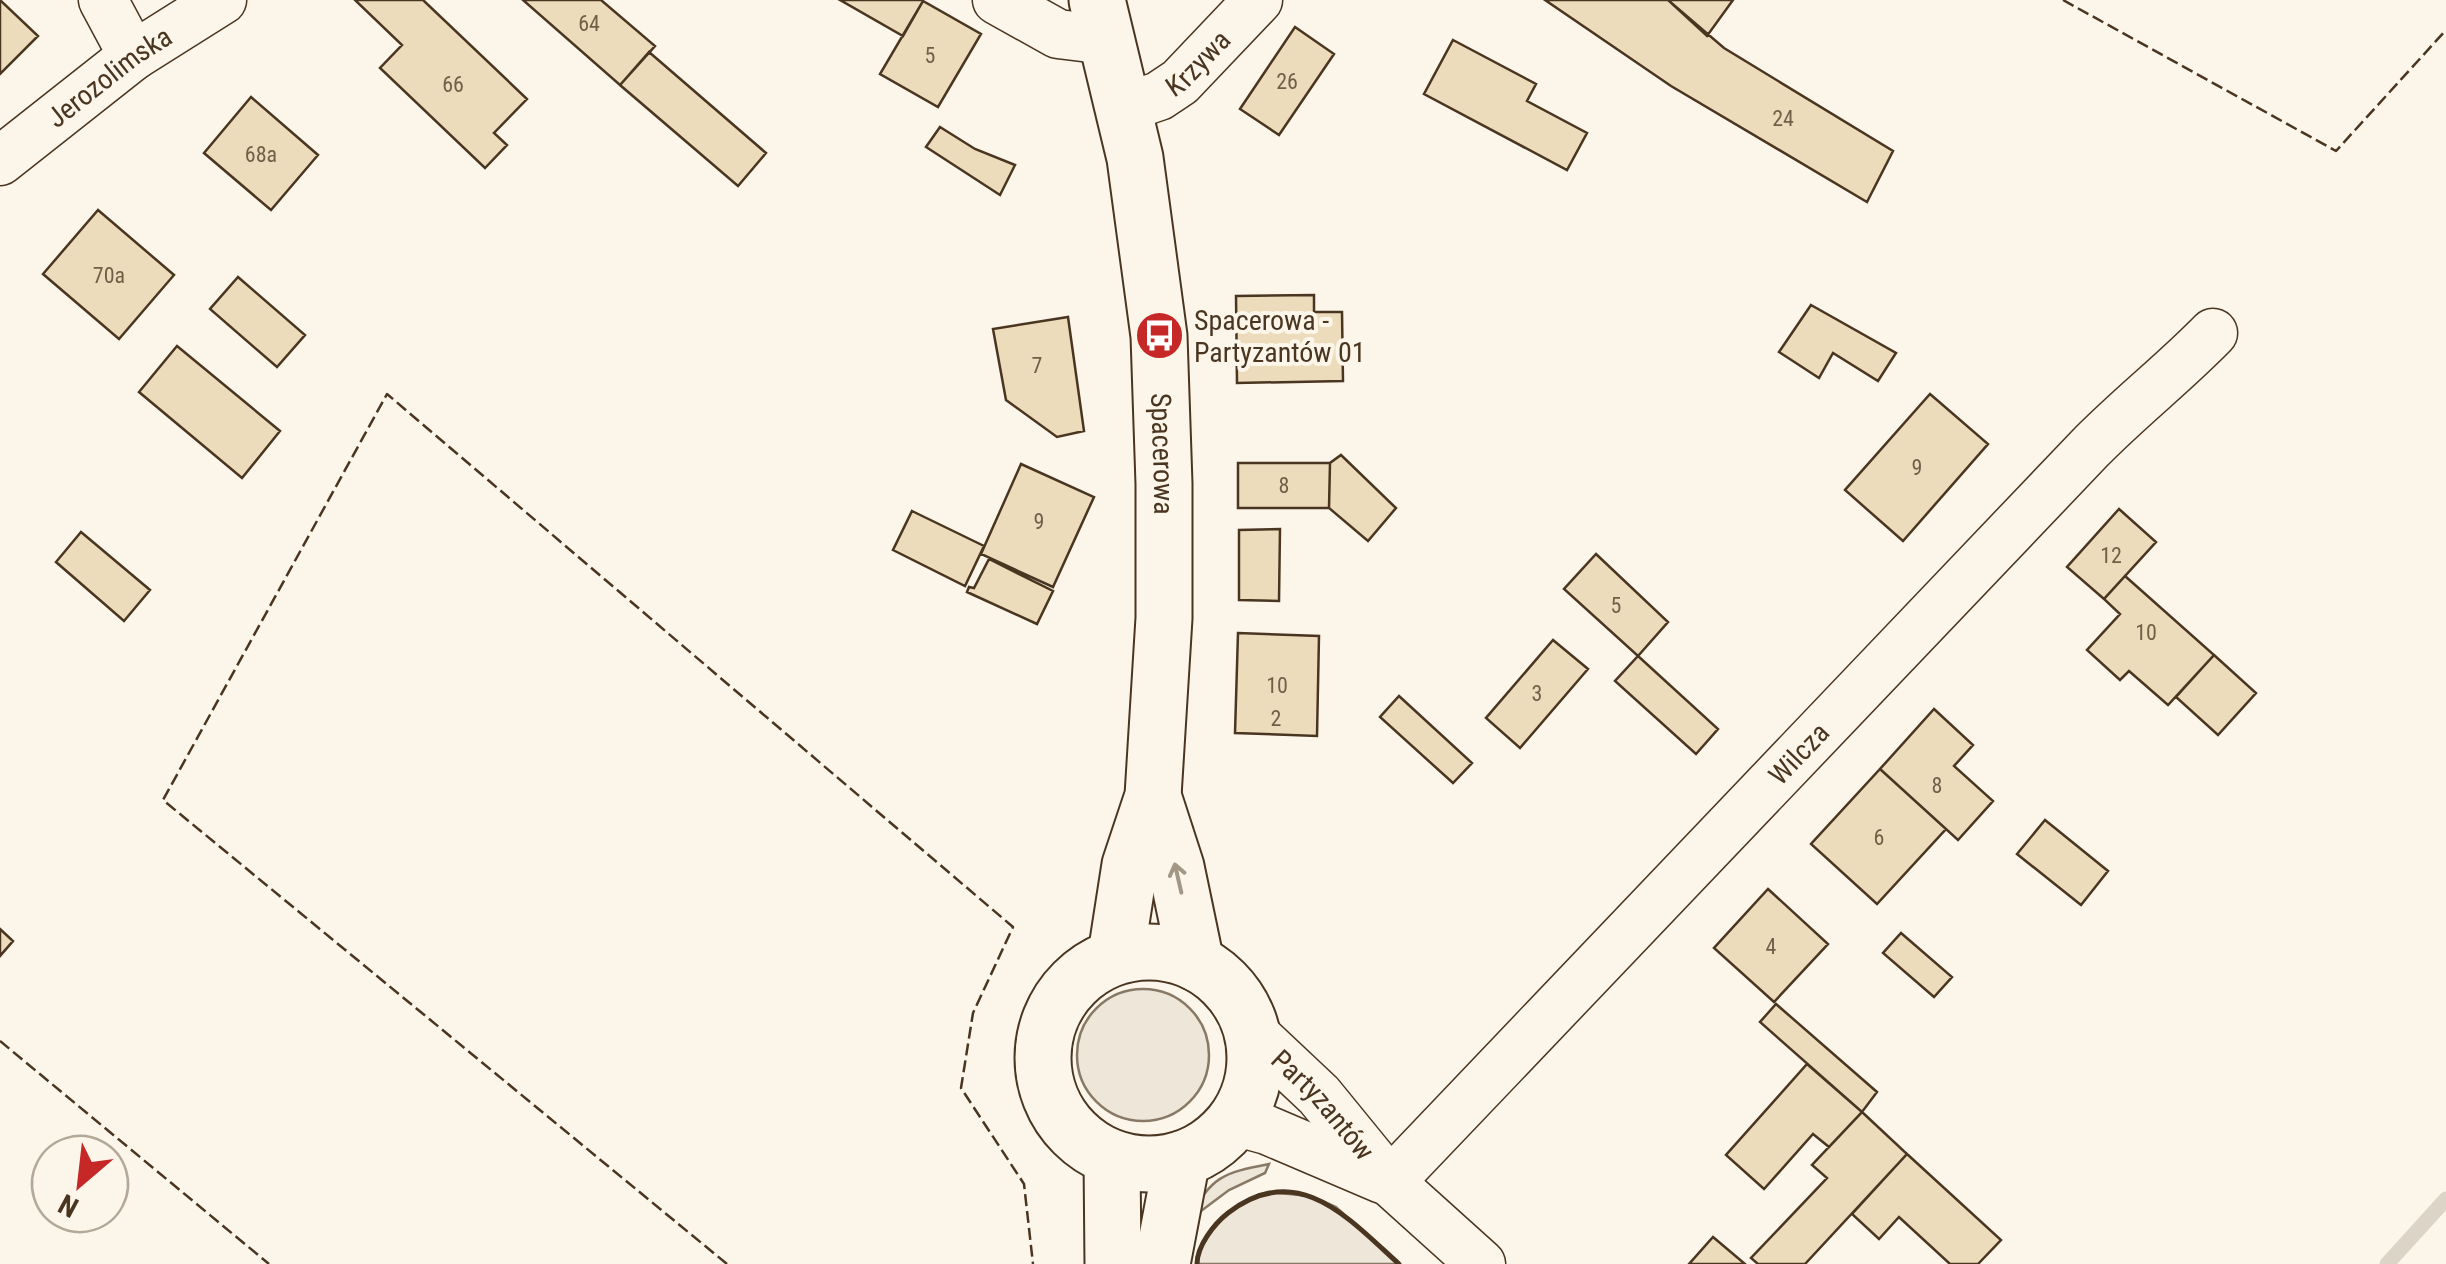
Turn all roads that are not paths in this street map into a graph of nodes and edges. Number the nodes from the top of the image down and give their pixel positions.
1 (103, 0) edge
2 (222, 0) edge
3 (997, 0) edge
4 (1258, 0) edge
5 (1102, 20) edge
6 (133, 56) junction
7 (1124, 108) junction
8 (0, 161) edge
9 (2213, 333) dead end
10 (1153, 796) junction
11 (1116, 955) junction
12 (1196, 962) junction
13 (1252, 1032) junction
14 (1234, 1121) junction
15 (1112, 1158) junction
16 (1182, 1159) junction
17 (1390, 1182) junction
18 (1113, 1264) edge
19 (1162, 1264) edge
20 (1481, 1264) edge

1 - 6 street
2 - 6 street, Jerozolimska
3 - 5 street
4 - 7 street, Krzywa
5 - 7 street, Spacerowa
6 - 8 street, Jerozolimska
7 - 10 street, Spacerowa
9 - 17 street, Wilcza
10 - 11 street, Spacerowa
12 -> 10 street, Spacerowa
11 - 12 street
11 - 15 street
12 - 13 street
13 - 14 street
13 - 17 street, Partyzantów
14 - 16 street
14 - 17 street, Partyzantów
15 - 16 street
15 - 18 street
16 - 19 street
17 - 20 street, Partyzantów

